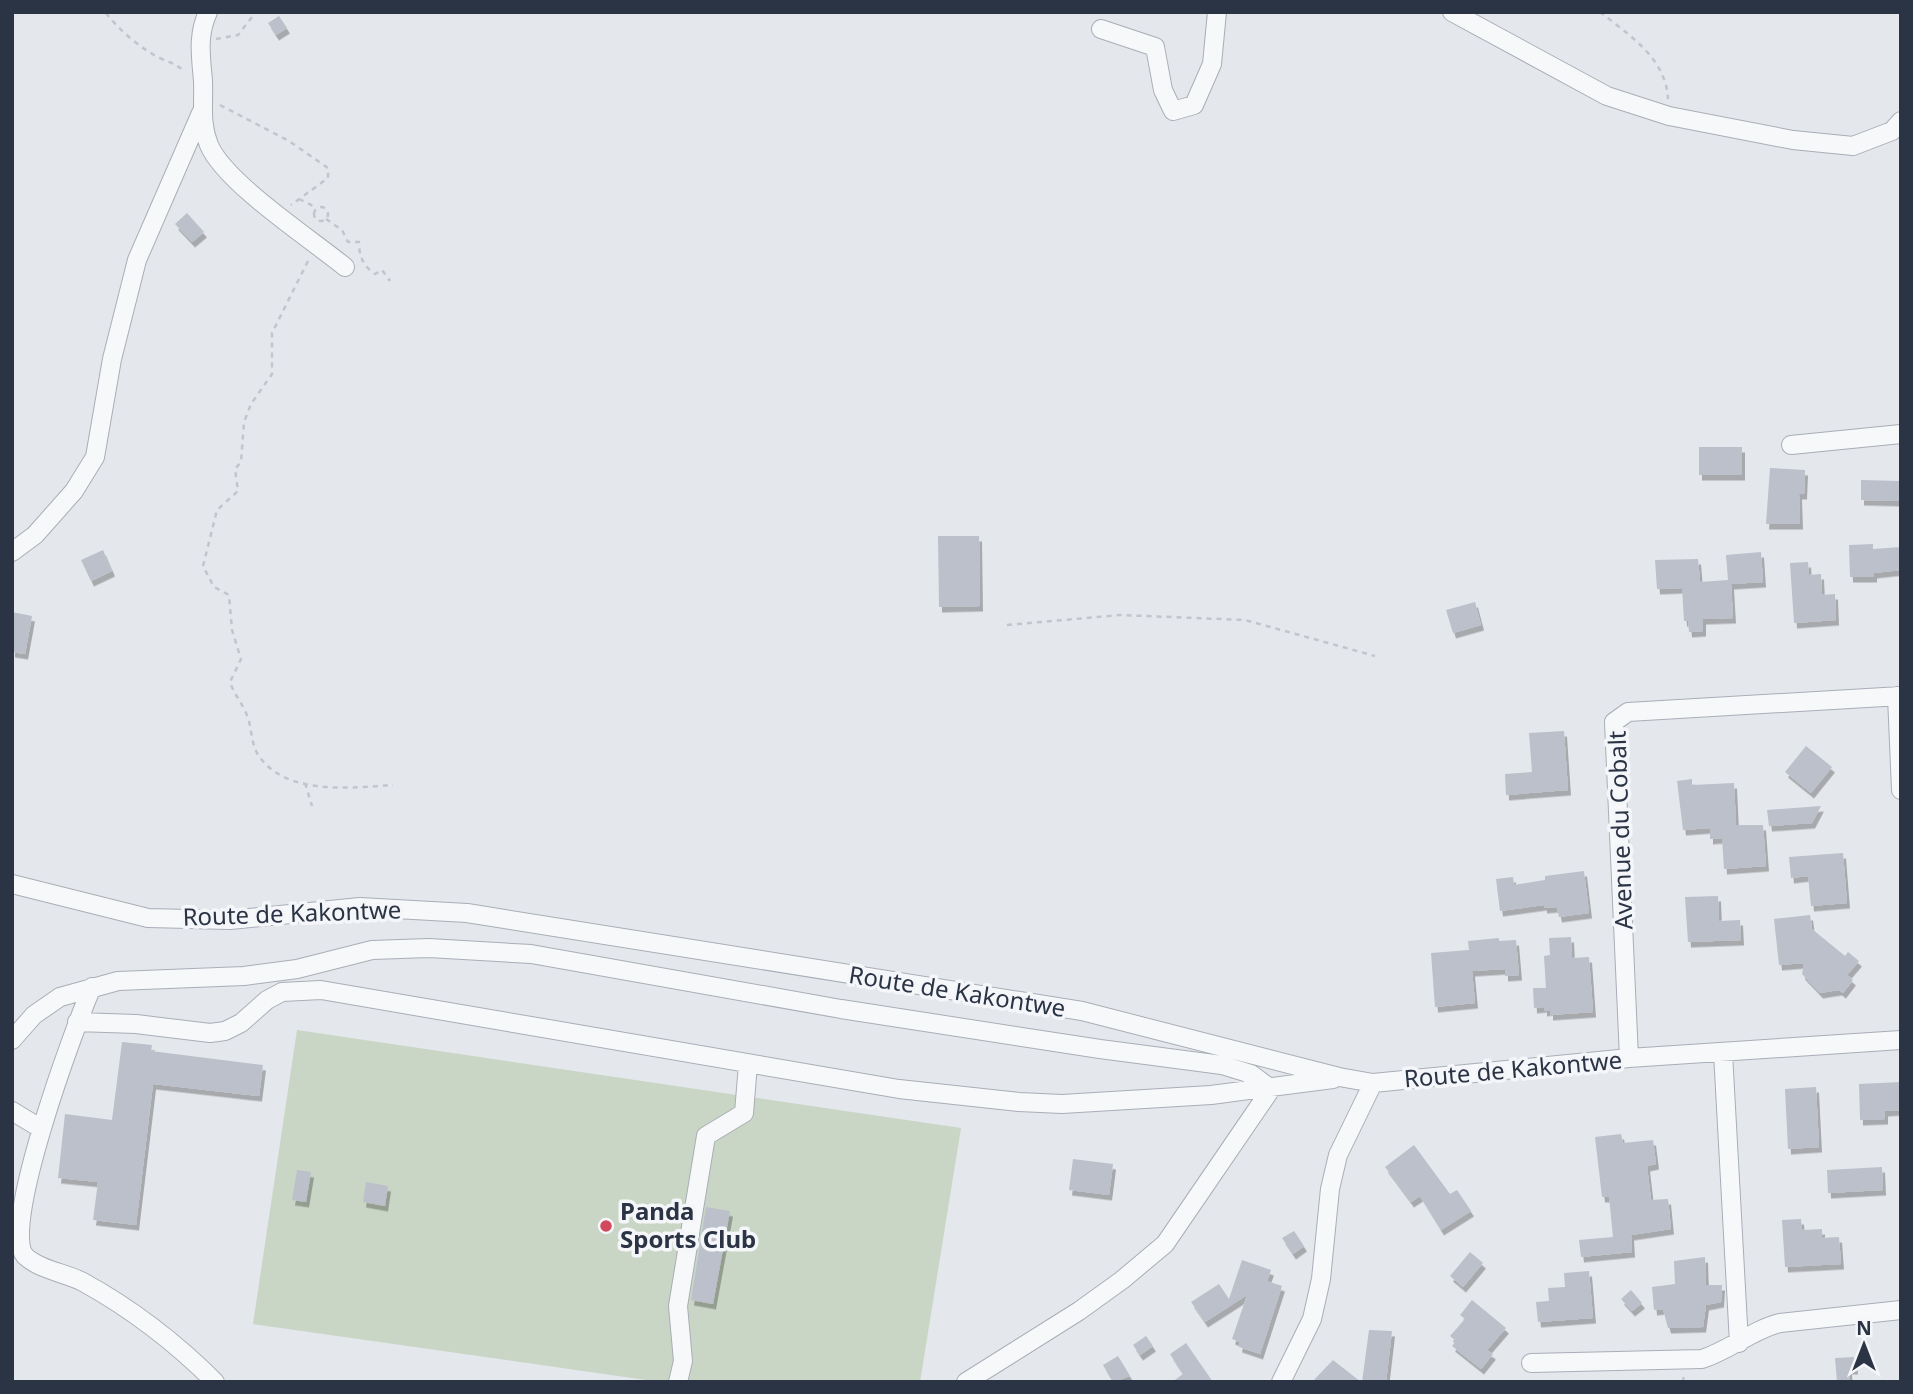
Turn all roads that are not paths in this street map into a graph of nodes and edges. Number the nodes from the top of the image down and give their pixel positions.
1 (208, 12) edge
2 (1217, 12) edge
3 (1452, 12) edge
4 (1101, 29) dead end
5 (201, 113) junction
6 (1901, 121) edge
7 (345, 267) dead end
8 (1901, 434) edge
9 (1791, 445) dead end
10 (12, 552) edge
11 (1899, 696) edge
12 (1901, 790) edge
13 (12, 884) edge
14 (92, 987) junction
15 (77, 1022) junction
16 (12, 1040) edge
17 (1901, 1040) edge
18 (1723, 1053) junction
19 (1629, 1058) junction
20 (748, 1064) junction
21 (1339, 1077) junction
22 (1373, 1083) junction
23 (1271, 1088) junction
24 (12, 1111) edge
25 (40, 1128) junction
26 (1901, 1310) edge
27 (1739, 1343) junction
28 (1531, 1363) dead end
29 (215, 1382) edge
30 (678, 1382) edge
31 (966, 1382) edge
32 (1282, 1382) edge

1 - 5 street
2 - 4 street
3 - 6 street
5 - 7 street
5 - 10 street
8 - 9 street
11 - 12 street
11 - 19 street, Avenue du Cobalt
13 - 21 street, Route de Kakontwe
14 - 15 street
14 - 16 street
14 - 23 street
15 - 20 street
15 - 25 street
17 - 18 street, Route de Kakontwe
18 - 19 street, Route de Kakontwe
18 - 27 street
19 - 22 street, Route de Kakontwe
20 - 23 street
20 - 30 street
21 - 22 street, Route de Kakontwe
21 - 23 street
22 - 32 street
23 - 31 street
24 - 25 street
25 - 29 street
26 - 27 street
27 - 28 street

